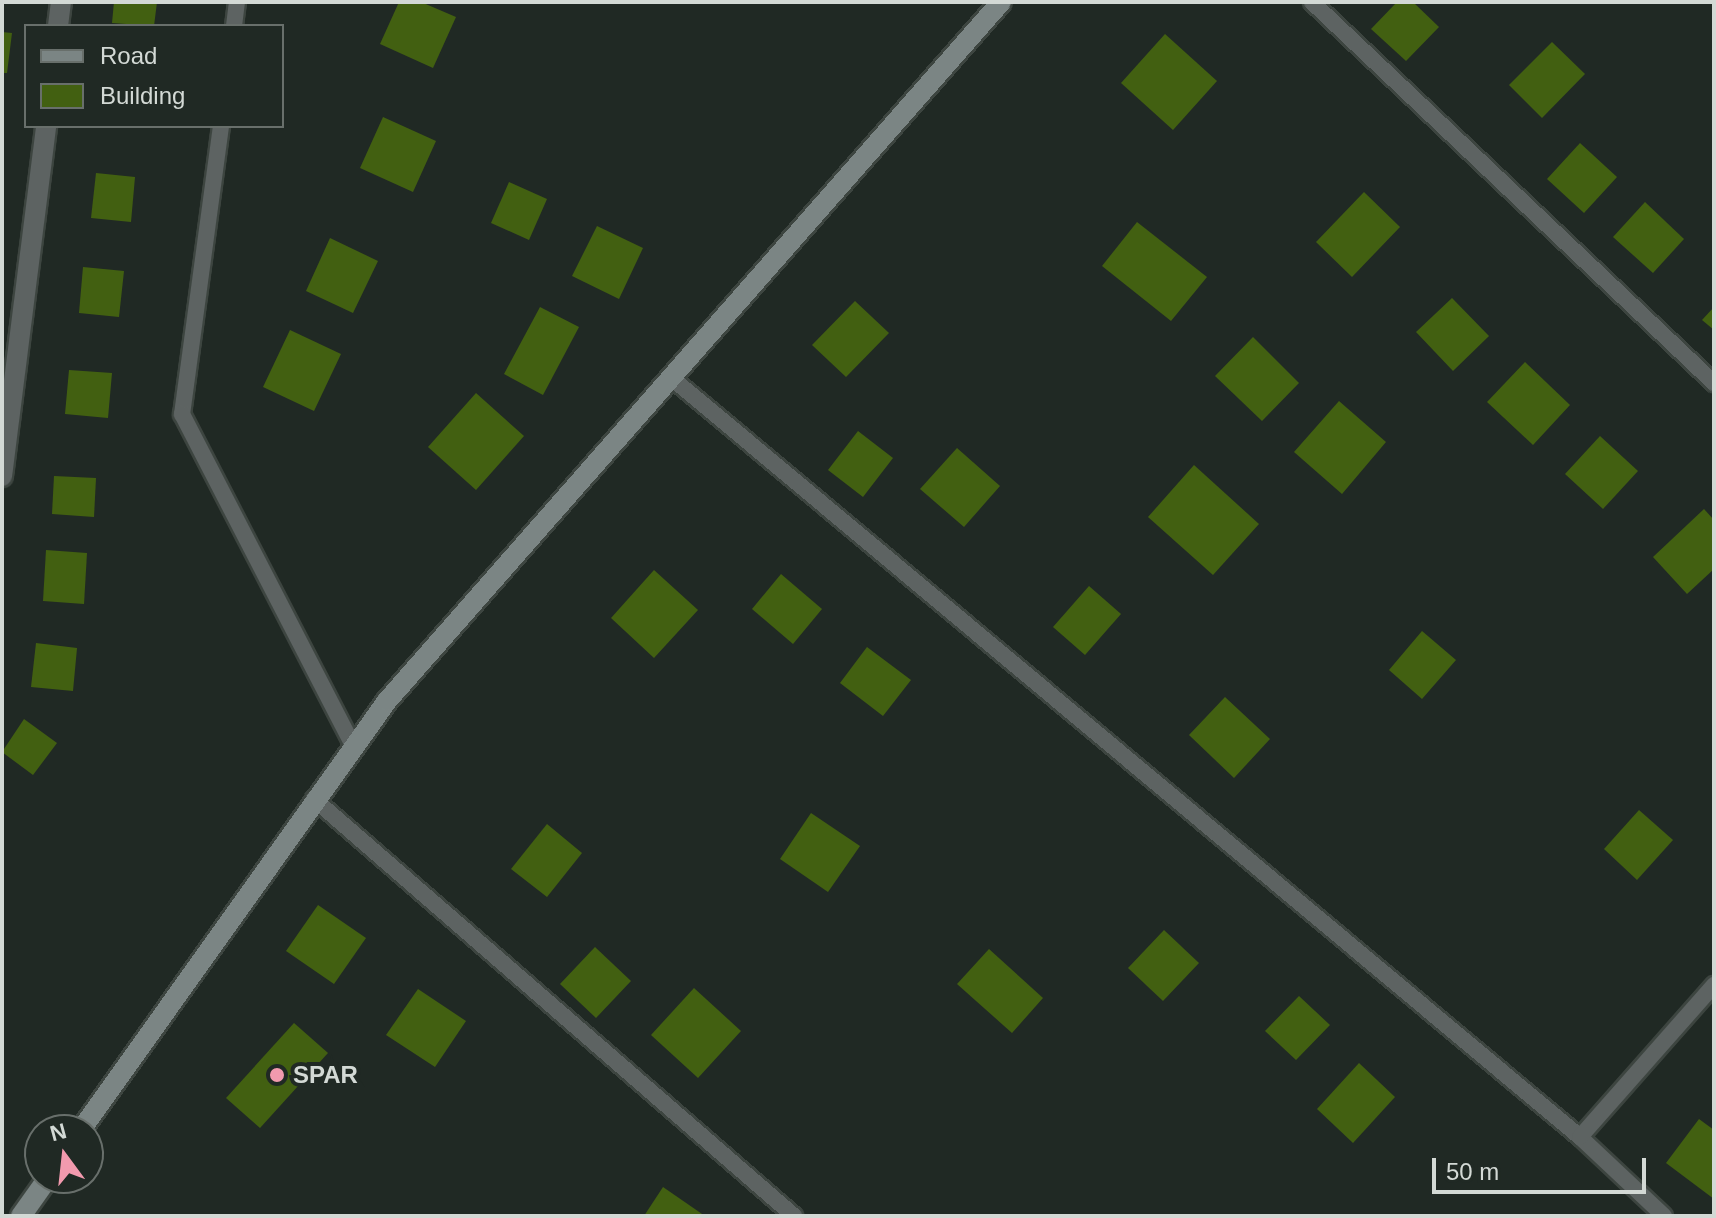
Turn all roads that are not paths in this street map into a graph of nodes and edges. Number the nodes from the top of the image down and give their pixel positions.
1 (61, 2) edge
2 (237, 2) edge
3 (1001, 2) edge
4 (1312, 2) edge
5 (58, 24) edge
6 (234, 24) edge
7 (46, 128) edge
8 (221, 128) edge
9 (674, 380) junction
10 (1714, 383) edge
11 (2, 476) edge
12 (353, 745) junction
13 (314, 799) junction
14 (1714, 985) edge
15 (92, 1114) edge
16 (1580, 1137) junction
17 (37, 1194) edge
18 (21, 1216) edge
19 (794, 1216) edge
20 (1664, 1216) edge

1 - 5 street
2 - 6 lane
3 - 9 street
4 - 10 lane
7 - 11 street
8 - 12 lane
9 - 12 street
9 - 16 lane
12 - 13 street
13 - 15 street
13 - 19 lane
14 - 16 lane
16 - 20 lane
17 - 18 street

